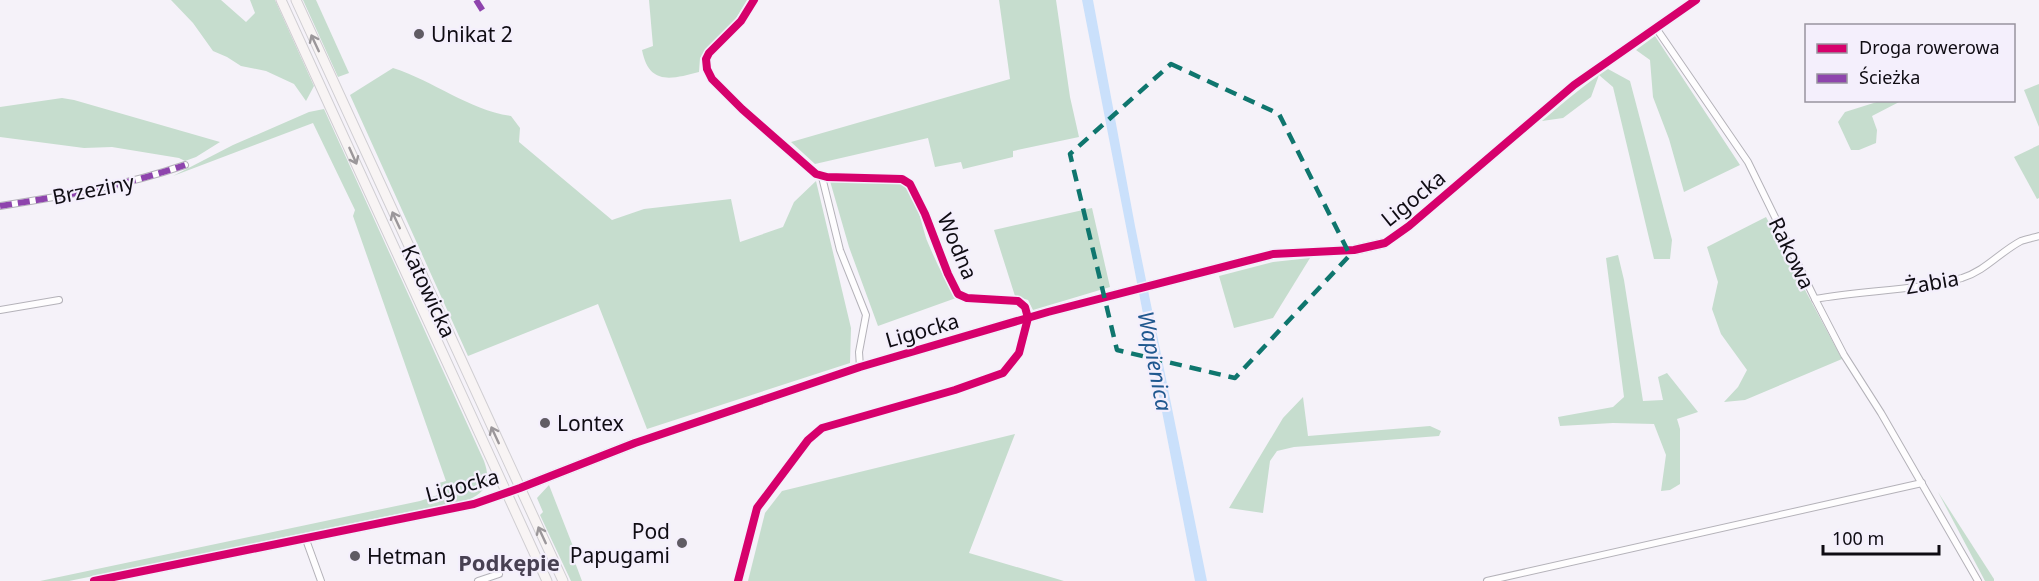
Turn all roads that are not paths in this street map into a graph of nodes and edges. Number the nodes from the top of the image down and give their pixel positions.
1 (281, 0) edge
2 (296, 0) edge
3 (754, 0) edge
4 (1696, 0) edge
5 (1656, 28) junction
6 (185, 165) dead end
7 (822, 177) junction
8 (0, 206) edge
9 (2039, 236) edge
10 (1815, 299) junction
11 (59, 300) dead end
12 (0, 310) edge
13 (1028, 318) junction
14 (860, 367) junction
15 (1922, 483) junction
16 (520, 488) junction
17 (507, 493) junction
18 (305, 537) junction
19 (499, 574) dead end
20 (94, 581) edge
21 (321, 581) edge
22 (478, 581) edge
23 (547, 581) edge
24 (563, 581) edge
25 (738, 581) edge
26 (1487, 581) edge
27 (1978, 581) edge

1 -> 17 main road, Katowicka
16 -> 2 main road, Katowicka
3 - 7 street
4 - 5 street, Ligocka
5 - 10 street, Rakowa
5 - 13 street, Ligocka
6 - 8 street, Brzeziny
7 - 13 street, Wodna
7 - 14 street
9 - 10 street, Żabia
10 - 15 street, Rakowa
11 - 12 street
13 - 14 street, Ligocka
13 - 25 street
14 - 16 street, Ligocka
15 - 26 street
15 - 27 street, Rakowa
16 - 17 street, Ligocka
24 -> 16 main road, Katowicka
17 - 18 street, Ligocka
17 - 23 main road, Katowicka
18 - 20 street, Ligocka
18 - 21 street
19 - 22 street

